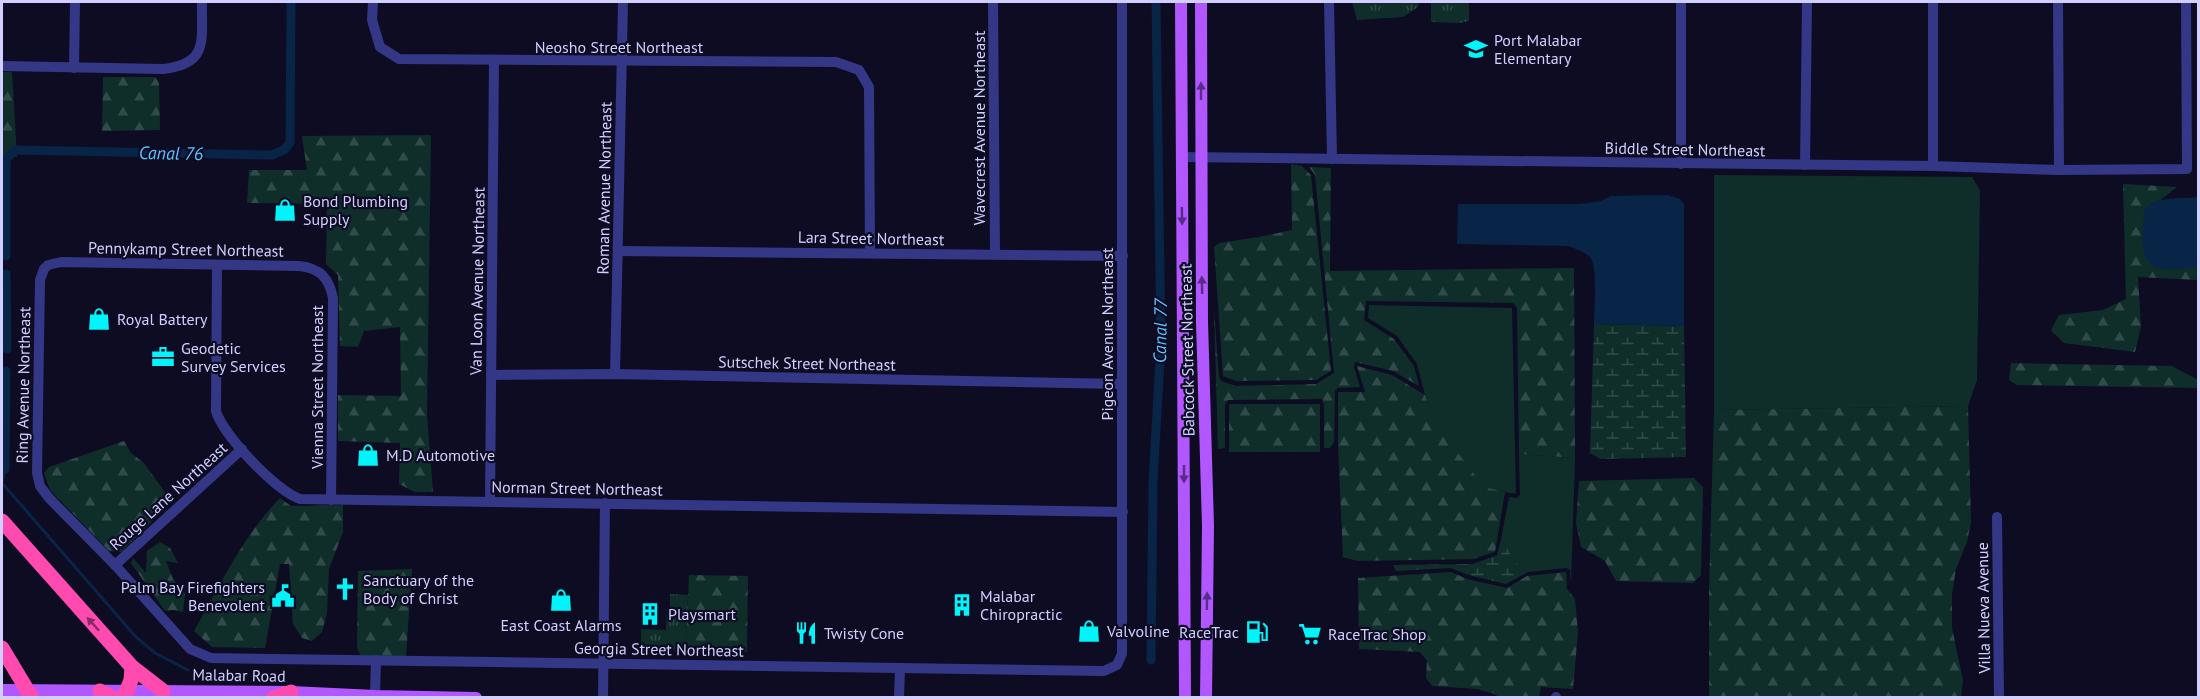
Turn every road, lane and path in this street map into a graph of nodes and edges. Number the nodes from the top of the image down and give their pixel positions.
1 (75, 2) edge
2 (202, 2) edge
3 (373, 2) edge
4 (622, 2) edge
5 (993, 2) edge
6 (1122, 2) edge
7 (1181, 2) edge
8 (1201, 2) edge
9 (1329, 2) edge
10 (1681, 2) edge
11 (1807, 2) edge
12 (1933, 2) edge
13 (2058, 2) edge
14 (2186, 2) edge
15 (494, 61) junction
16 (621, 62) junction
17 (2, 66) edge
18 (74, 68) junction
19 (1181, 157) junction
20 (1201, 157) junction
21 (1332, 159) junction
22 (1681, 164) junction
23 (1805, 165) junction
24 (1933, 166) junction
25 (2059, 170) junction
26 (619, 251) junction
27 (870, 253) junction
28 (995, 254) junction
29 (1122, 256) junction
30 (217, 265) junction
31 (44, 269) joint
32 (325, 276) joint
33 (1184, 359) junction
34 (615, 374) junction
35 (491, 375) junction
36 (1122, 384) junction
37 (1204, 386) junction
38 (242, 449) junction
39 (331, 500) junction
40 (490, 501) junction
41 (606, 504) junction
42 (1123, 512) junction
43 (1997, 517) dead end
44 (2, 521) edge
45 (115, 565) junction
46 (2, 648) edge
47 (199, 654) joint
48 (376, 660) junction
49 (604, 663) junction
50 (1117, 665) joint
51 (132, 668) junction
52 (900, 668) junction
53 (2, 690) edge
54 (163, 691) junction
55 (291, 692) junction
56 (116, 694) edge
57 (375, 696) edge
58 (410, 697) edge
59 (32, 698) edge
60 (273, 698) edge
61 (476, 698) edge
62 (603, 698) edge
63 (899, 698) edge
64 (1185, 698) edge
65 (1206, 698) edge
66 (1999, 698) edge

1 - 18 street
2 - 18 street
3 - 15 street, Neosho Street Northeast
4 - 16 street, Roman Avenue Northeast
5 - 28 street, Wavecrest Avenue Northeast
6 - 29 street, Pigeon Avenue Northeast
7 - 19 main road, Babcock Street Northeast
20 -> 8 main road, Babcock Street Northeast
9 - 21 street
10 - 22 street
11 - 23 street
12 - 24 street
13 - 25 street
14 - 25 street, Biddle Street Northeast
15 - 16 street, Neosho Street Northeast
15 - 35 street, Van Loon Avenue Northeast
16 - 26 street, Roman Avenue Northeast
16 - 27 street, Neosho Street Northeast
17 - 18 street
19 - 20 street, Biddle Street Northeast
19 -> 33 main road, Babcock Street Northeast
20 - 21 street, Biddle Street Northeast
37 -> 20 main road, Babcock Street Northeast
21 - 22 street, Biddle Street Northeast
22 - 23 street, Biddle Street Northeast
23 - 24 street, Biddle Street Northeast
24 - 25 street, Biddle Street Northeast
26 - 27 street, Lara Street Northeast
26 - 34 street, Roman Avenue Northeast
27 - 28 street, Lara Street Northeast
28 - 29 street, Lara Street Northeast
29 - 36 street, Pigeon Avenue Northeast
30 - 31 street, Pennykamp Street Northeast
30 - 32 street, Pennykamp Street Northeast
30 - 38 street, Norman Street Northeast
31 - 45 street, Ring Avenue Northeast
32 - 39 street, Vienna Street Northeast
33 - 37 main road
33 -> 64 main road, Babcock Street Northeast
34 - 35 street, Sutschek Street Northeast
34 - 36 street, Sutschek Street Northeast
35 - 40 street, Van Loon Avenue Northeast
36 - 42 street, Pigeon Avenue Northeast
65 -> 37 main road, Babcock Street Northeast
38 - 39 street, Norman Street Northeast
38 - 45 street, Rouge Lane Northeast
39 - 40 street, Norman Street Northeast
40 - 41 street, Norman Street Northeast
41 - 42 street, Norman Street Northeast
41 - 49 street
42 - 50 street, Pigeon Avenue Northeast
43 - 66 street, Villa Nueva Avenue
51 -> 44 highway
45 - 47 street, Ring Avenue Northeast
46 - 59 highway, bridge
47 - 48 street, Georgia Street Northeast
48 - 49 street, Georgia Street Northeast
48 - 57 street
49 - 52 street, Georgia Street Northeast
49 - 62 street
50 - 52 street, Georgia Street Northeast
51 - 54 highway
51 - 56 highway
52 - 63 street
53 - 56 main road, Malabar Road
54 - 55 main road, Malabar Road
54 - 56 main road, Malabar Road
55 - 57 main road, Malabar Road
55 - 60 highway
57 - 58 main road, Malabar Road
58 - 61 main road, Malabar Road

